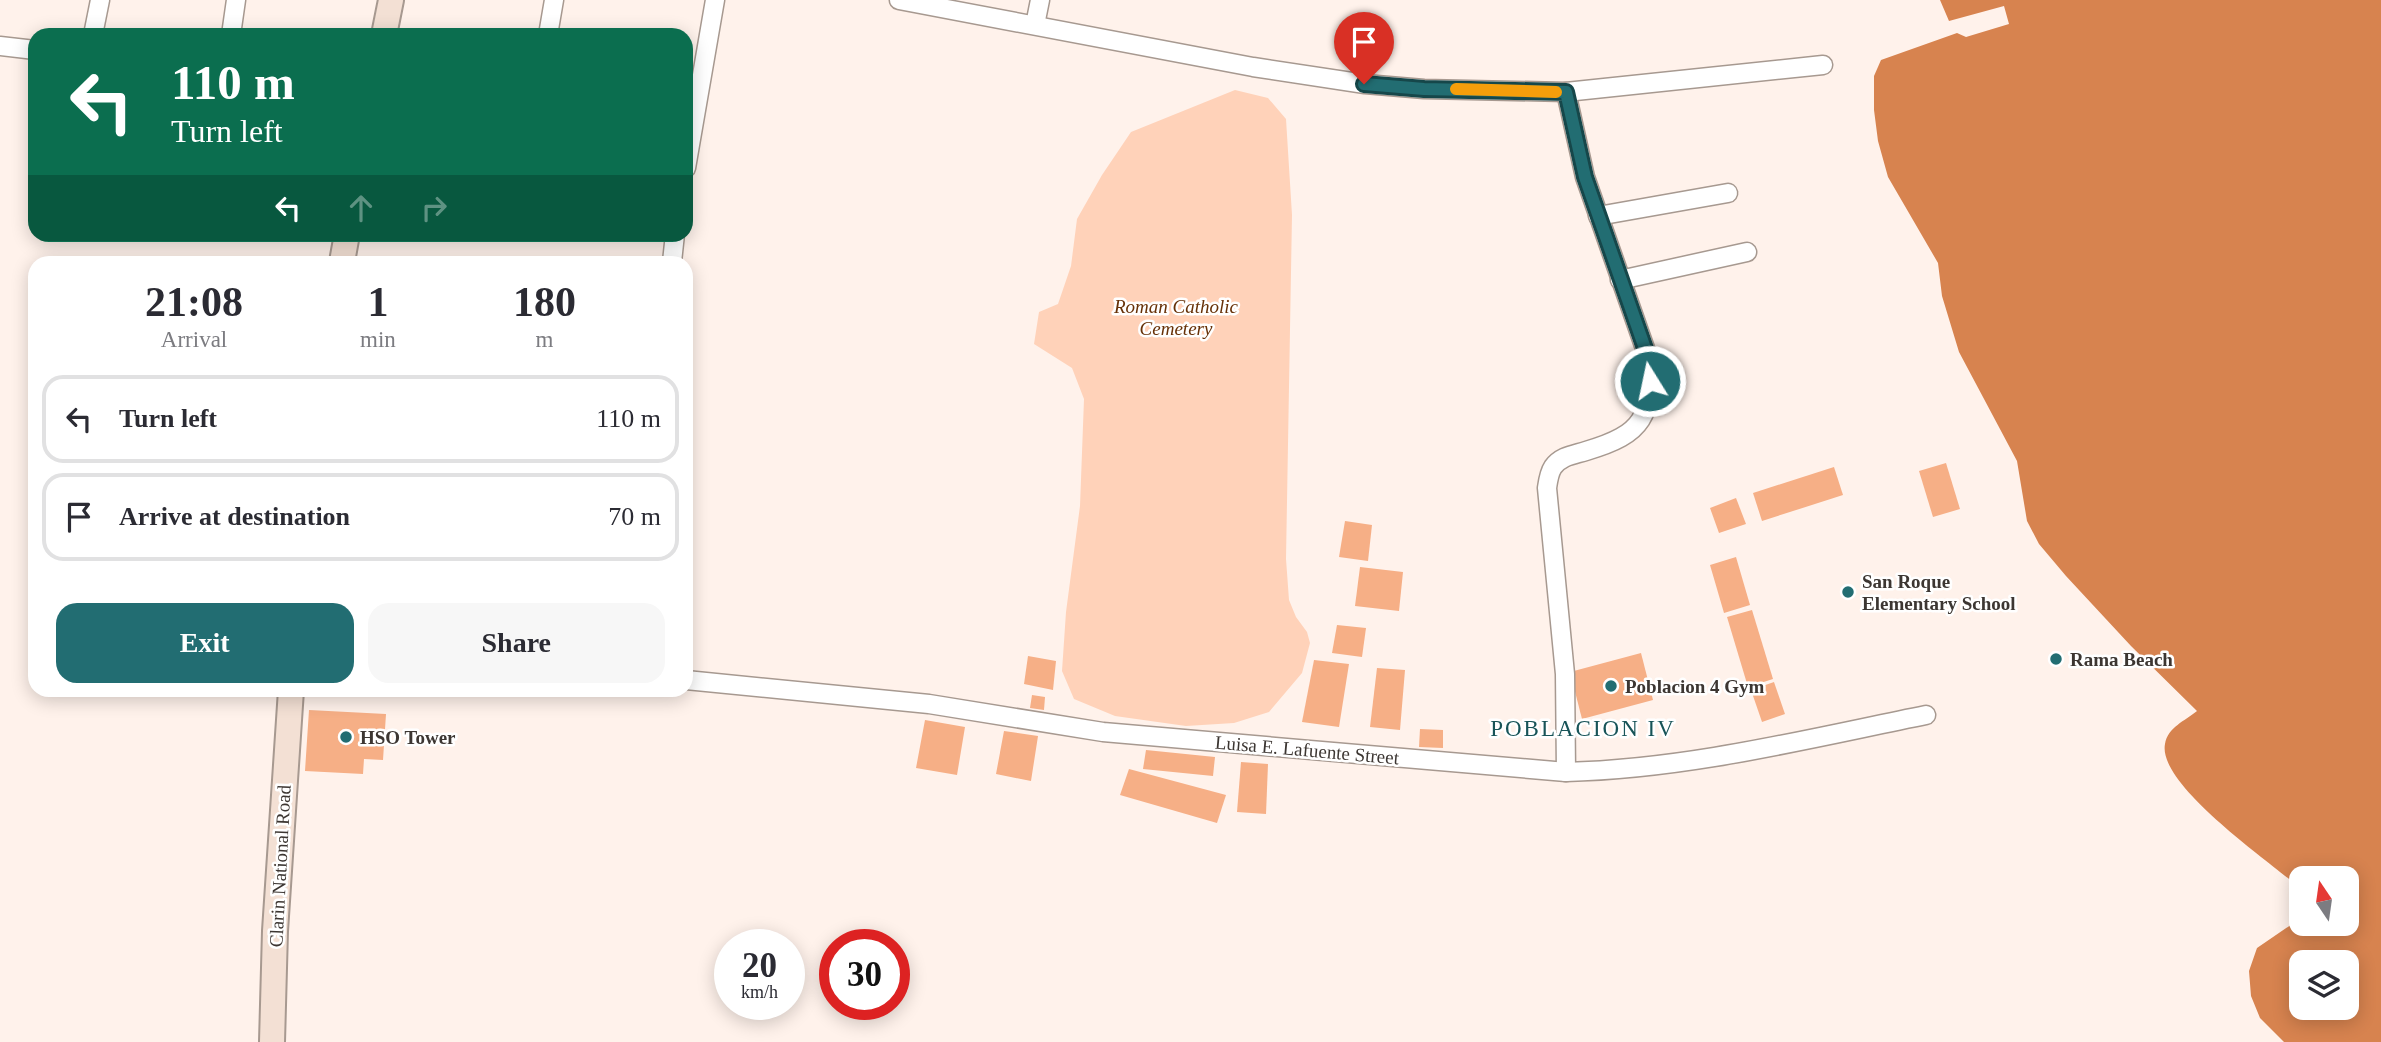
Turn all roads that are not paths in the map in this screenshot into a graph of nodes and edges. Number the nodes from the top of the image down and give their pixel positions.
1 (100, 0) edge
2 (236, 0) edge
3 (391, 0) edge
4 (554, 0) edge
5 (715, 0) edge
6 (899, 0) edge
7 (1040, 0) edge
8 (1035, 25) junction
9 (94, 28) edge
10 (232, 28) edge
11 (385, 28) edge
12 (549, 28) edge
13 (0, 46) edge
14 (28, 49) edge
15 (1823, 65) dead end
16 (1566, 92) junction
17 (693, 124) edge
18 (1728, 193) dead end
19 (1598, 216) junction
20 (1747, 252) dead end
21 (1620, 280) junction
22 (693, 681) edge
23 (291, 697) edge
24 (1926, 715) dead end
25 (1566, 772) junction
26 (272, 1042) edge

1 - 9 street
2 - 10 street
3 - 11 main road
4 - 12 street
5 - 17 street
6 - 8 street
7 - 8 street
8 - 16 street
13 - 14 street
15 - 16 street
16 - 19 street
18 - 19 street
19 - 21 street
20 - 21 street
21 - 25 street
22 - 25 street, Luisa E. Lafuente Street
23 - 26 main road, Clarin National Road
24 - 25 street, Luisa E. Lafuente Street

